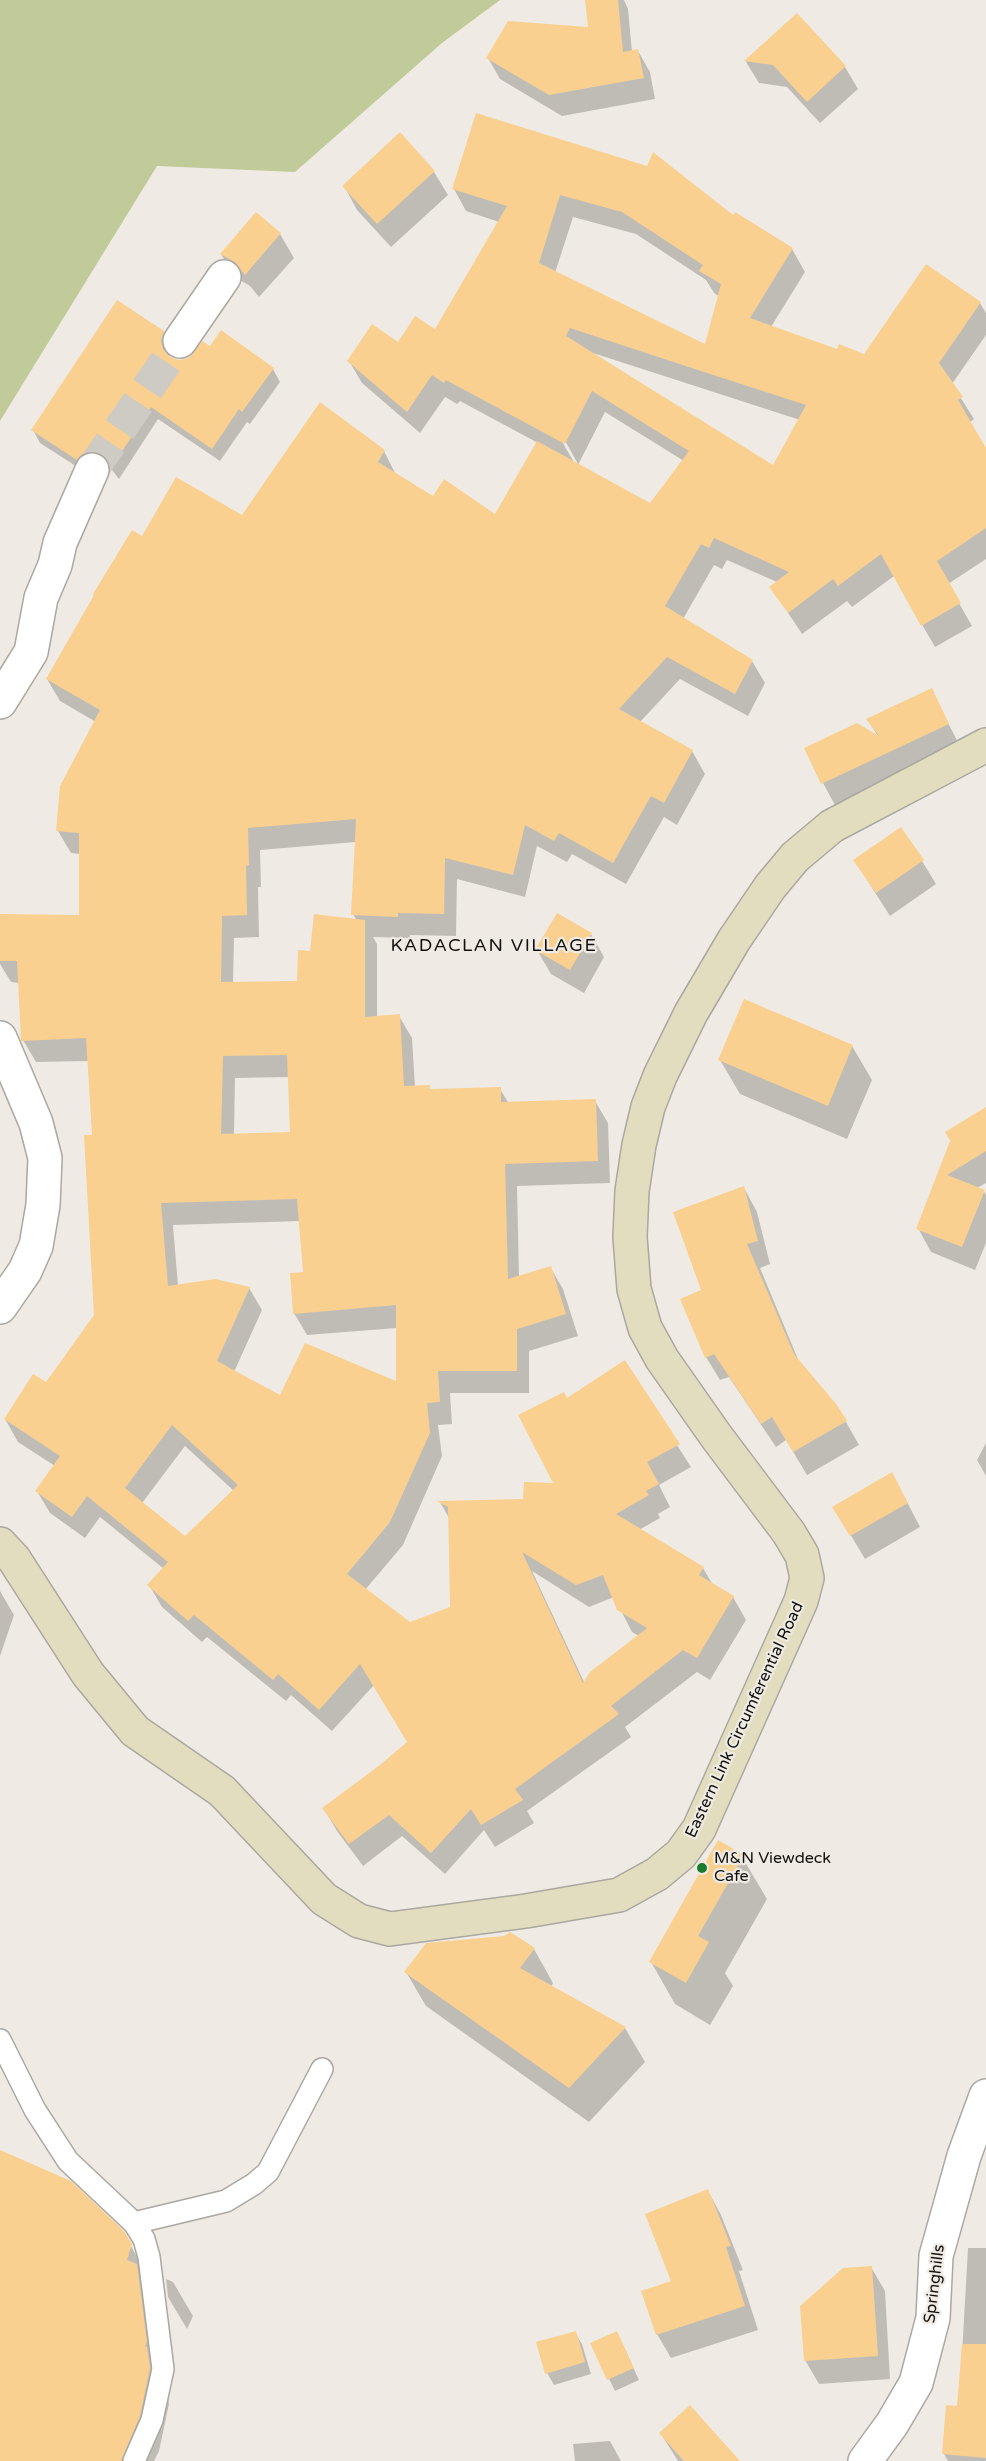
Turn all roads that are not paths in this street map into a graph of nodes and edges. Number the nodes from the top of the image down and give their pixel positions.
1 (224, 277) dead end
2 (180, 341) tunnel mouth
3 (92, 470) tunnel mouth
4 (0, 702) edge
5 (986, 745) edge
6 (0, 1038) edge
7 (0, 1307) edge
8 (0, 1544) edge
9 (0, 2040) edge
10 (322, 2069) dead end
11 (986, 2096) edge
12 (134, 2223) junction
13 (134, 2461) edge
14 (865, 2461) edge

1 - 2 street
3 - 4 street
5 - 8 main road, Eastern Link Circumferential Road
6 - 7 street
9 - 12 lane
10 - 12 lane
11 - 14 street, Springhills
12 - 13 lane

